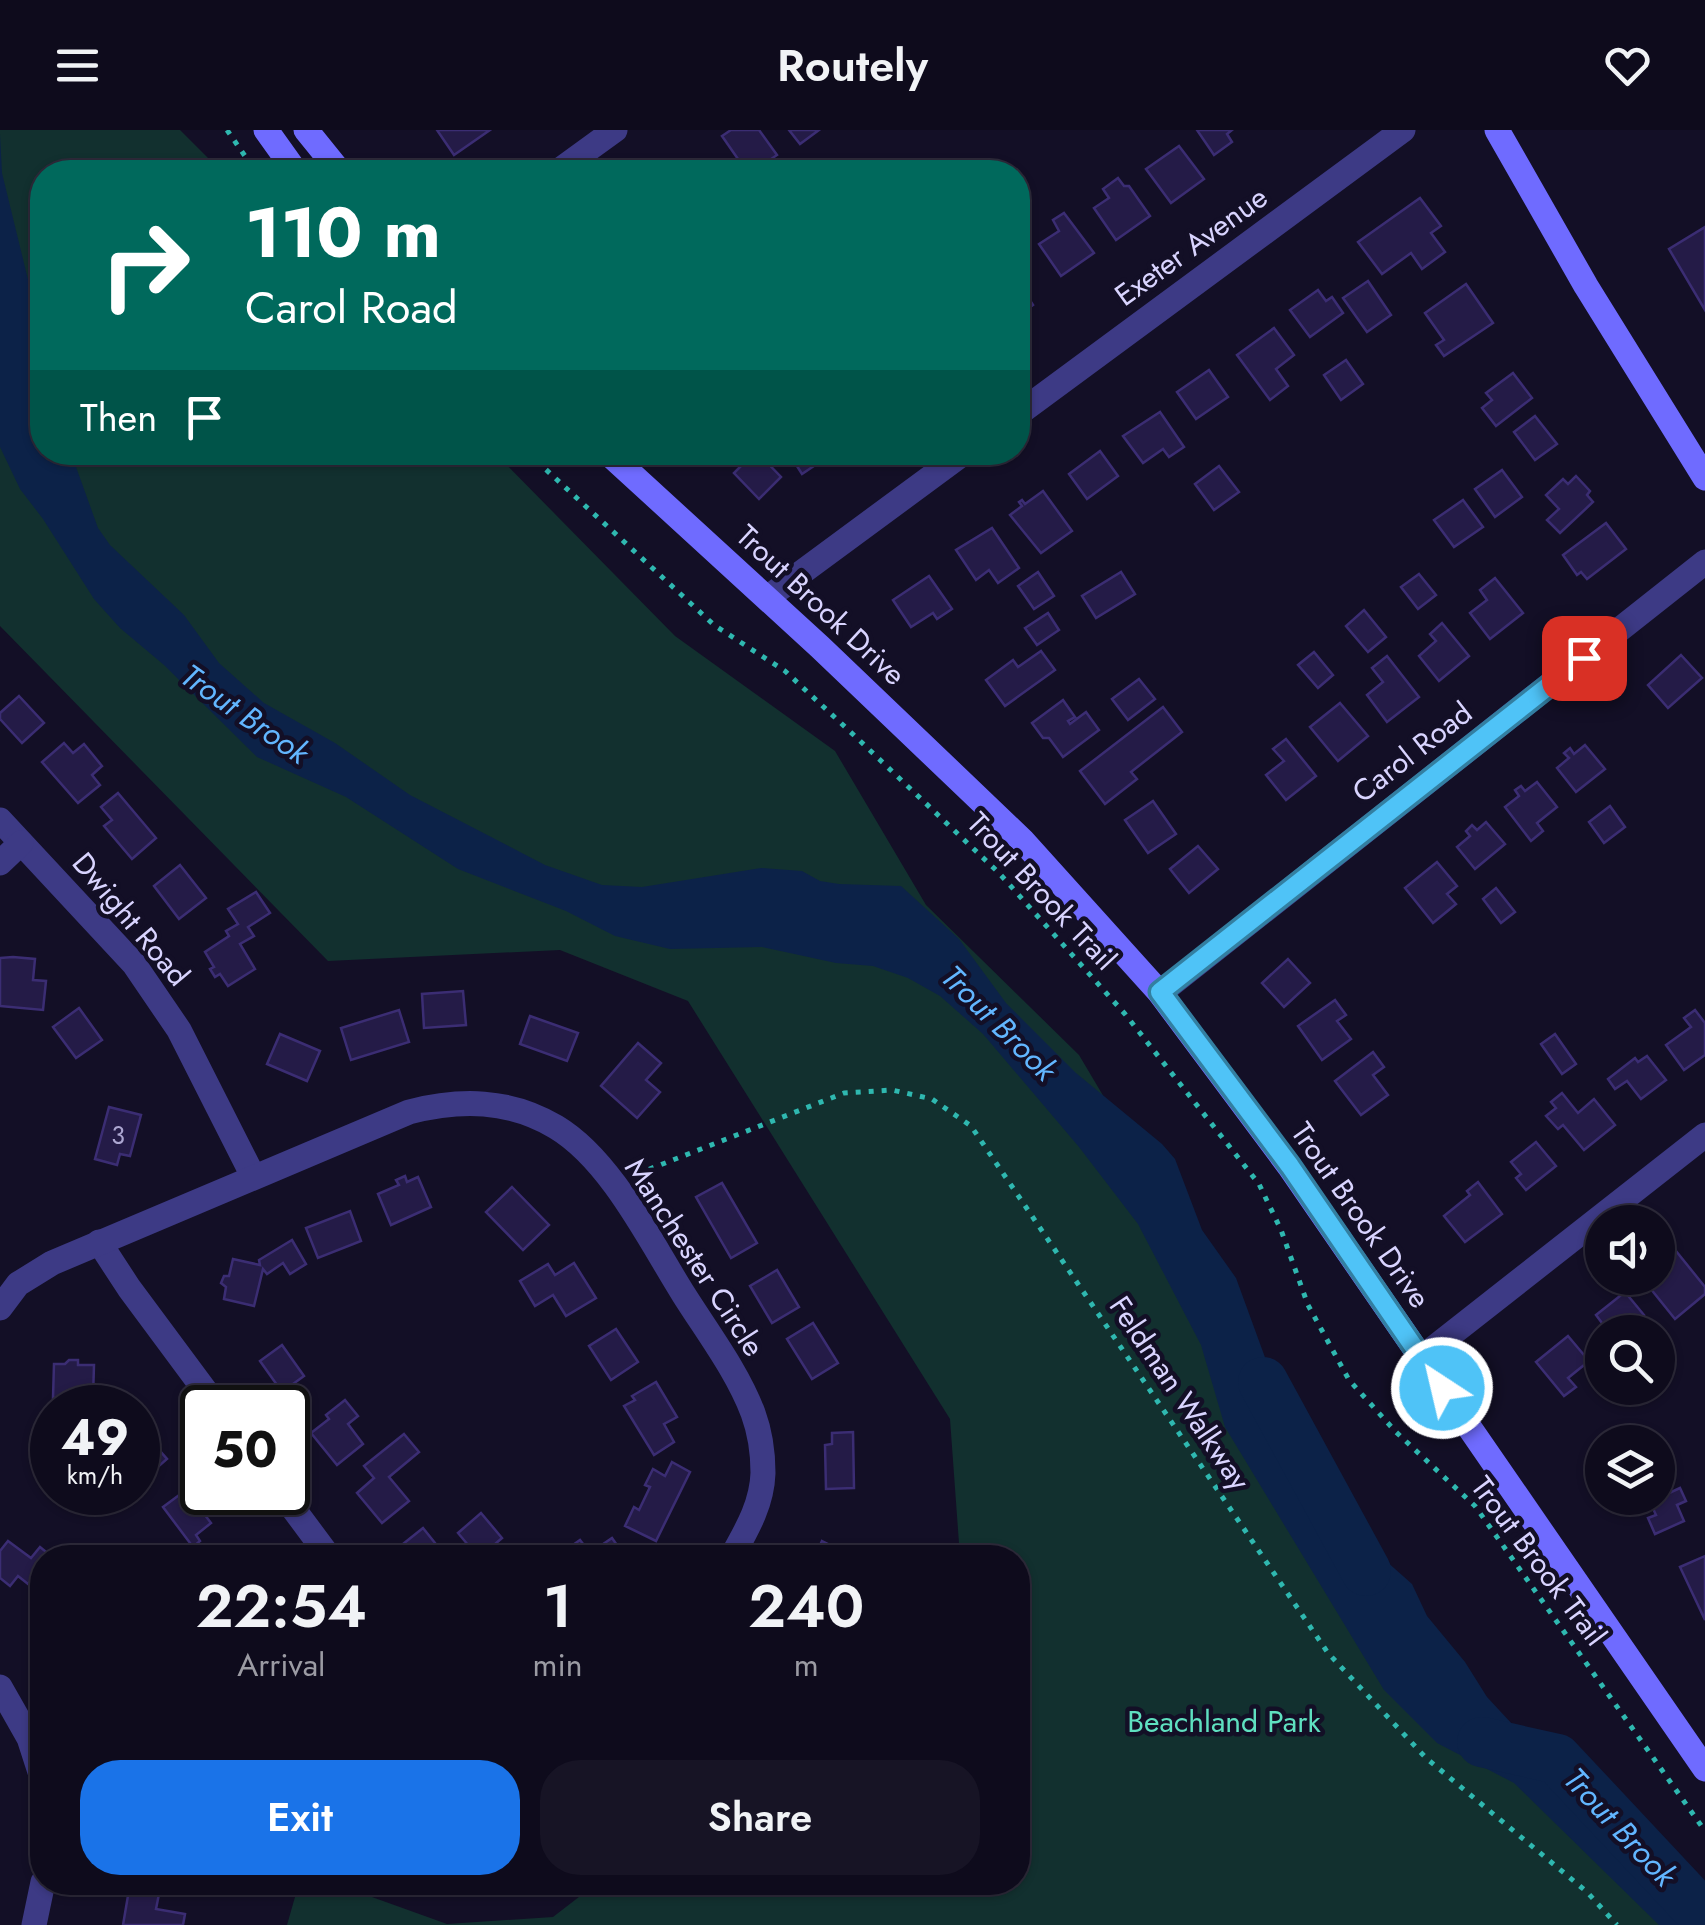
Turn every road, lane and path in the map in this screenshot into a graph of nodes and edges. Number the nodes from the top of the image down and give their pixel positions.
1 (227, 130) edge
2 (266, 130) edge
3 (306, 130) edge
4 (615, 130) edge
5 (1402, 130) edge
6 (1497, 130) edge
7 (248, 160) edge
8 (287, 160) edge
9 (330, 160) edge
10 (574, 160) edge
11 (1030, 405) edge
12 (541, 465) edge
13 (621, 465) edge
14 (947, 465) edge
15 (1705, 478) edge
16 (1705, 562) edge
17 (767, 598) junction
18 (0, 820) edge
19 (21, 843) junction
20 (0, 863) edge
21 (1160, 992) junction
22 (1705, 1135) edge
23 (638, 1174) dead end
24 (254, 1176) junction
25 (100, 1242) junction
26 (0, 1308) edge
27 (1421, 1358) junction
28 (201, 1385) edge
29 (299, 1515) edge
30 (321, 1545) edge
31 (736, 1545) edge
32 (0, 1687) edge
33 (30, 1741) edge
34 (1705, 1768) edge
35 (1705, 1831) edge
36 (40, 1895) edge
37 (34, 1925) edge
38 (1618, 1925) edge

1 - 7 path
2 - 8 main road
3 - 9 main road
4 - 10 street
5 - 11 street, Exeter Avenue
6 - 15 main road
12 - 35 path, Trout Brook Trail
13 - 17 main road, Trout Brook Drive
14 - 17 street
16 - 21 street, Carol Road
17 - 21 main road, Trout Brook Drive
18 - 19 street, Dwight Road
19 - 20 street
19 - 24 street, Dwight Road
21 - 27 main road, Trout Brook Drive
22 - 27 street
23 - 38 path, Feldman Walkway
24 - 25 street, Manchester Circle
24 - 31 street, Manchester Circle
25 - 26 street, Manchester Circle
25 - 28 street
27 - 34 main road, Trout Brook Drive
29 - 30 street
32 - 33 street
36 - 37 street

